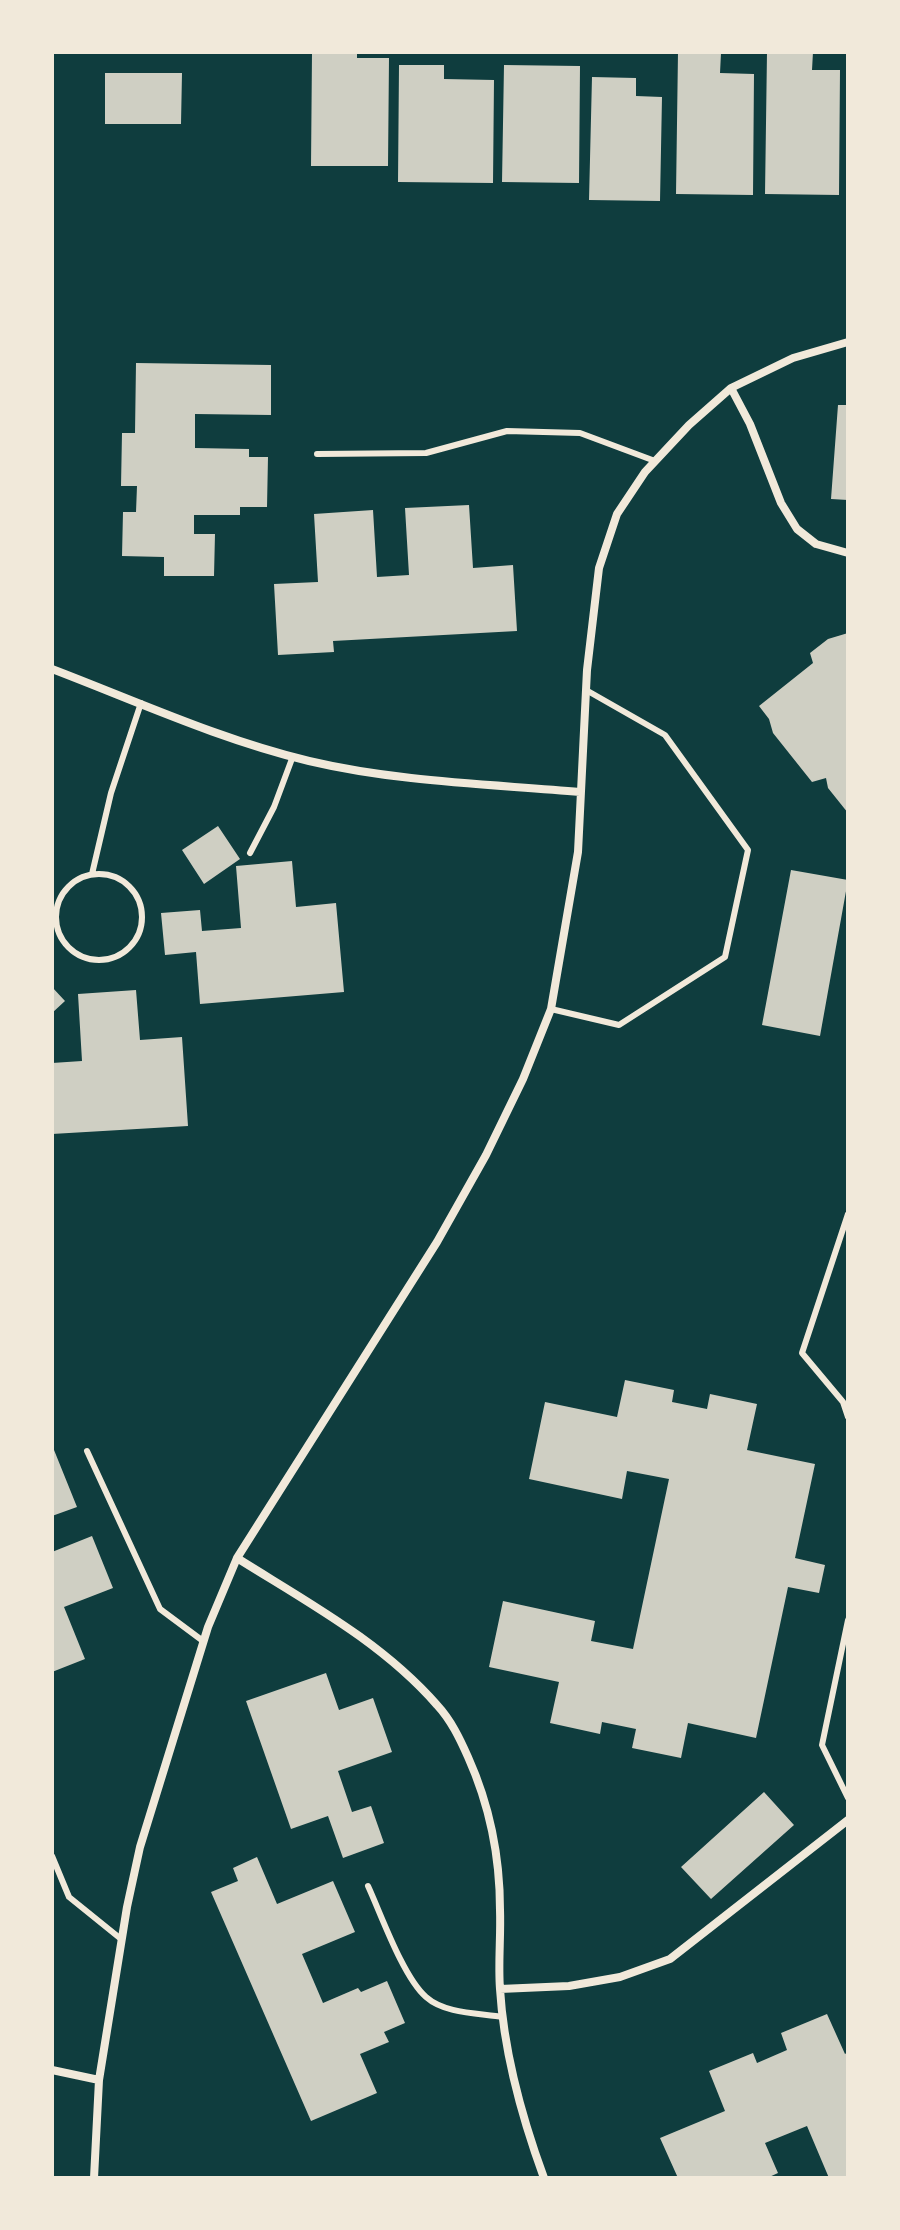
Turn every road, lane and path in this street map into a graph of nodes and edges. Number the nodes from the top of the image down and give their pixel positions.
1 (848, 342) edge
2 (731, 388) junction
3 (317, 454) dead end
4 (655, 461) junction
5 (848, 553) edge
6 (52, 669) edge
7 (586, 690) junction
8 (141, 703) junction
9 (293, 756) junction
10 (580, 792) junction
11 (250, 853) dead end
12 (92, 874) junction
13 (551, 1009) junction
14 (848, 1214) edge
15 (848, 1417) edge
16 (87, 1451) dead end
17 (237, 1558) junction
18 (848, 1620) edge
19 (203, 1641) junction
20 (848, 1798) edge
21 (848, 1820) edge
22 (52, 1856) edge
23 (368, 1886) dead end
24 (121, 1939) junction
25 (500, 1989) junction
26 (503, 2017) junction
27 (52, 2070) edge
28 (99, 2080) junction
29 (94, 2178) edge
30 (544, 2178) edge

1 - 2 street
2 - 4 street
2 - 5 street
3 - 4 lane
4 - 7 street
6 - 8 street
7 - 10 street
7 - 13 lane
8 - 9 street
8 - 12 lane
9 - 10 street
9 - 11 lane
10 - 13 street
12 - 12 lane
13 - 17 street
14 - 15 lane
16 - 19 lane
17 - 19 street
17 - 25 street
18 - 20 lane
19 - 24 street
21 - 25 street
22 - 24 lane
23 - 26 lane
24 - 28 street
25 - 26 street
26 - 30 street
27 - 28 street
28 - 29 street

